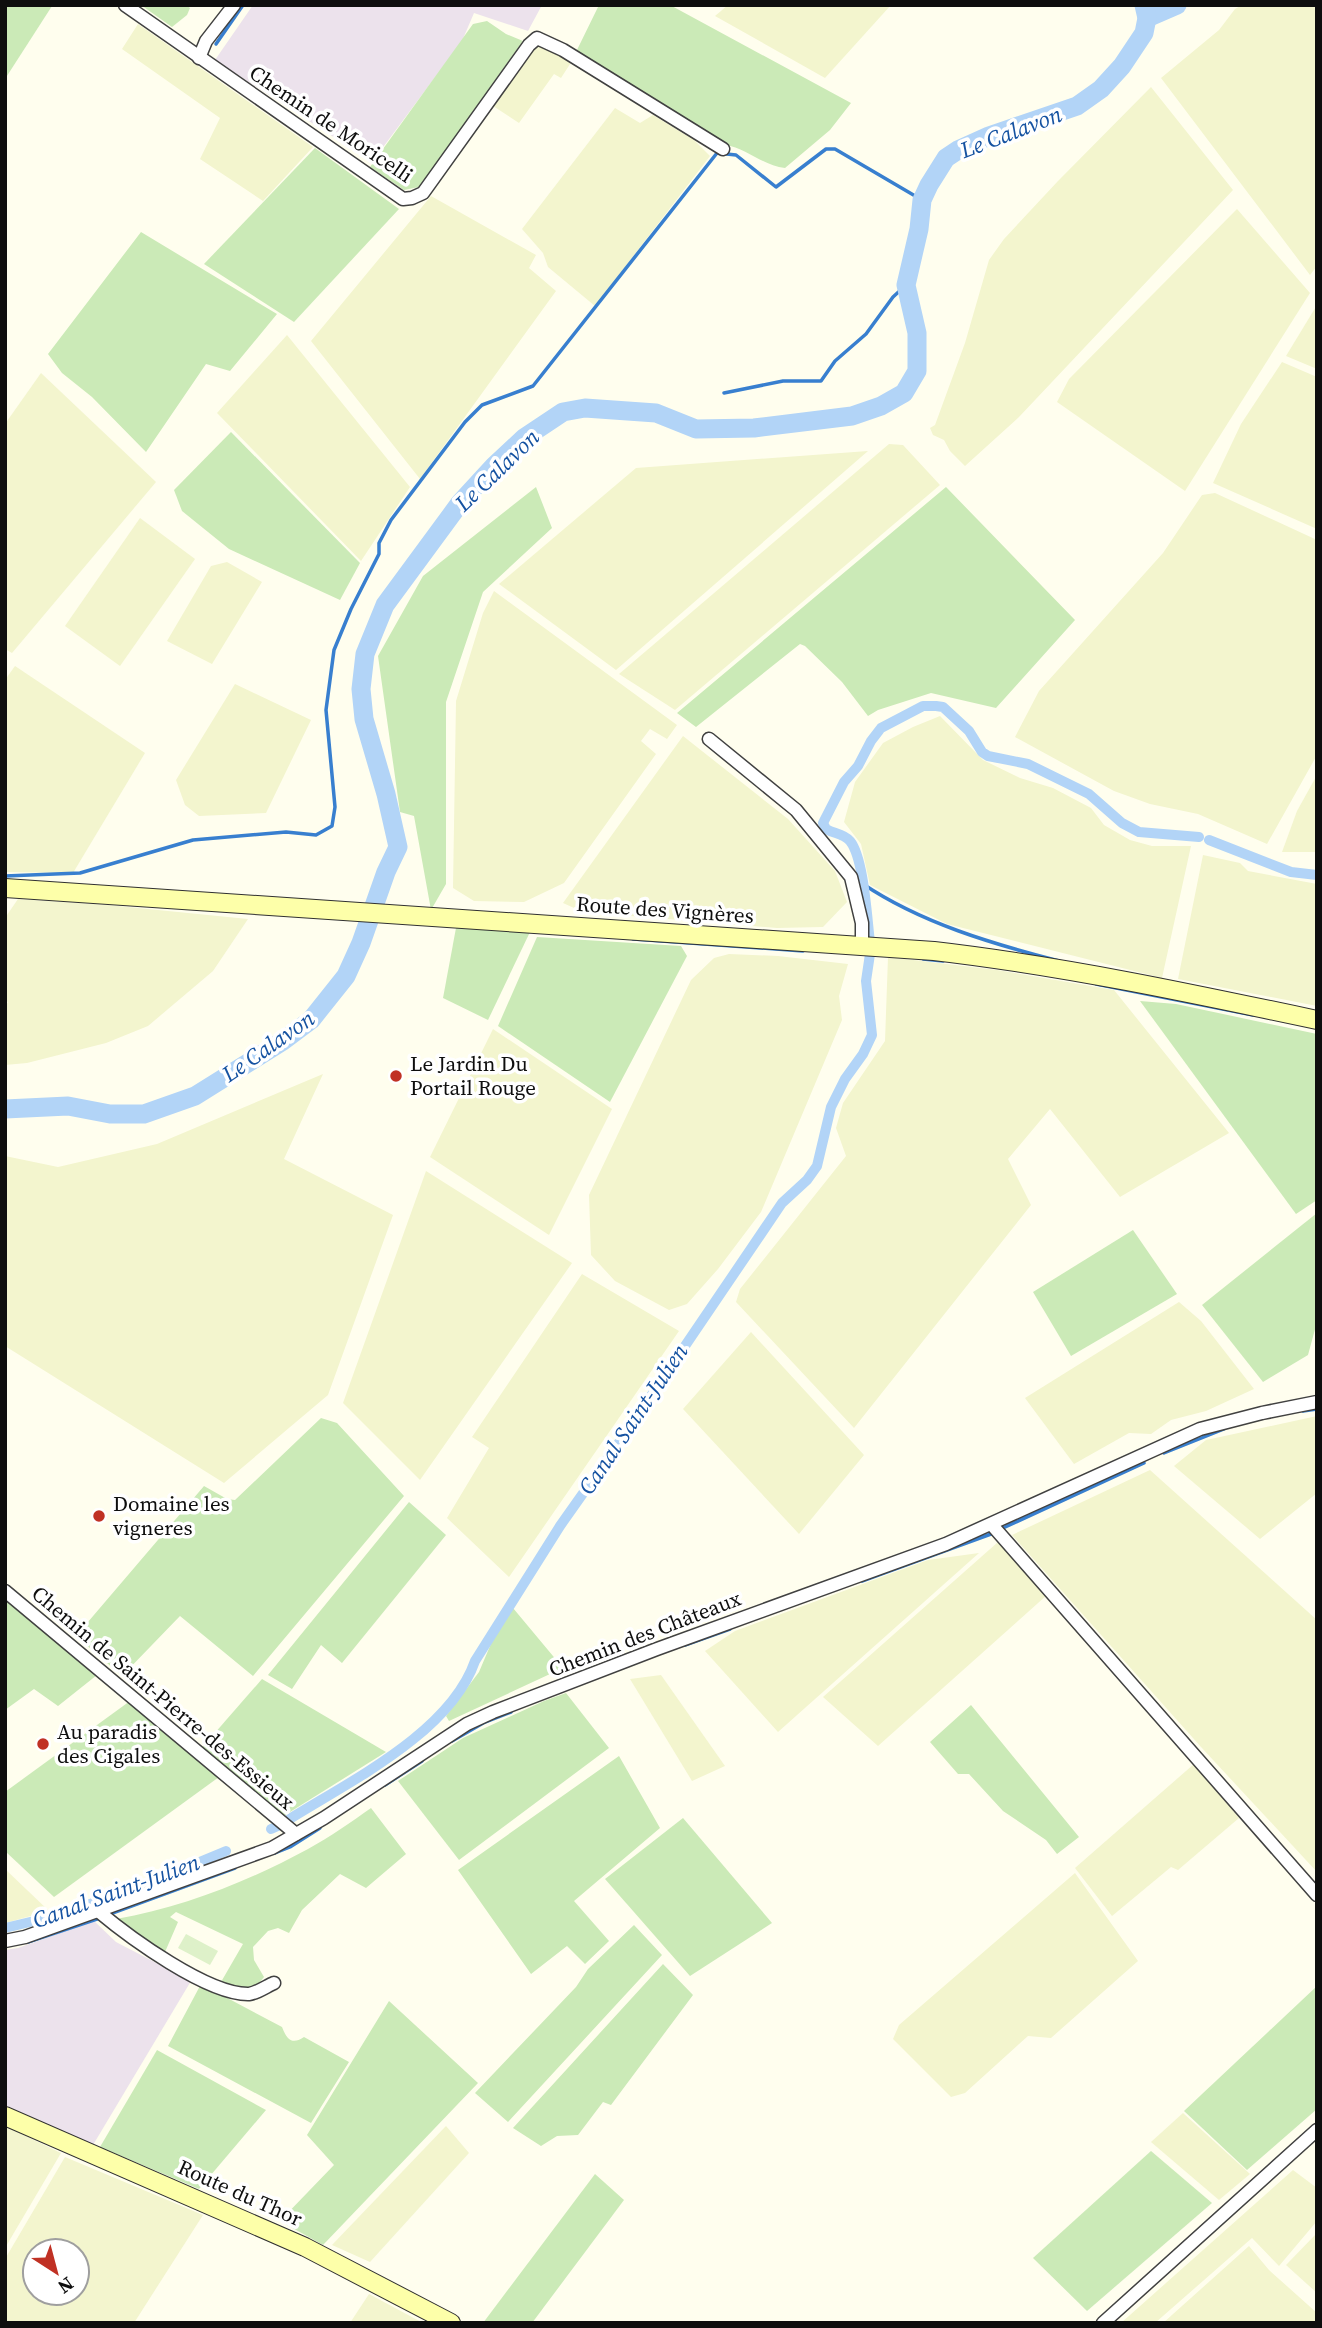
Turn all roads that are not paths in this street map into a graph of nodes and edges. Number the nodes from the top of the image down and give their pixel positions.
1 (125, 5) edge
2 (234, 5) edge
3 (199, 58) junction
4 (723, 149) dead end
5 (709, 740) dead end
6 (5, 887) edge
7 (868, 947) junction
8 (1317, 1020) edge
9 (1317, 1402) edge
10 (992, 1525) junction
11 (5, 1591) edge
12 (296, 1834) junction
13 (1317, 1895) edge
14 (98, 1911) junction
15 (5, 1941) edge
16 (274, 1983) dead end
17 (5, 2116) edge
18 (1317, 2130) edge
19 (451, 2323) edge
20 (1103, 2323) edge

1 - 3 street, Chemin de Moricelli
2 - 3 street
3 - 4 street, Chemin de Moricelli
5 - 7 street
6 - 7 street, Route des Vignères
7 - 8 street, Route des Vignères
9 - 10 street, Chemin des Châteaux
10 - 12 street, Chemin des Châteaux
10 - 13 street
11 - 12 street, Chemin de Saint-Pierre-des-Essieux
12 - 14 street, Chemin des Châteaux
14 - 15 street, Chemin des Châteaux
14 - 16 street
17 - 19 street, Route du Thor
18 - 20 street

